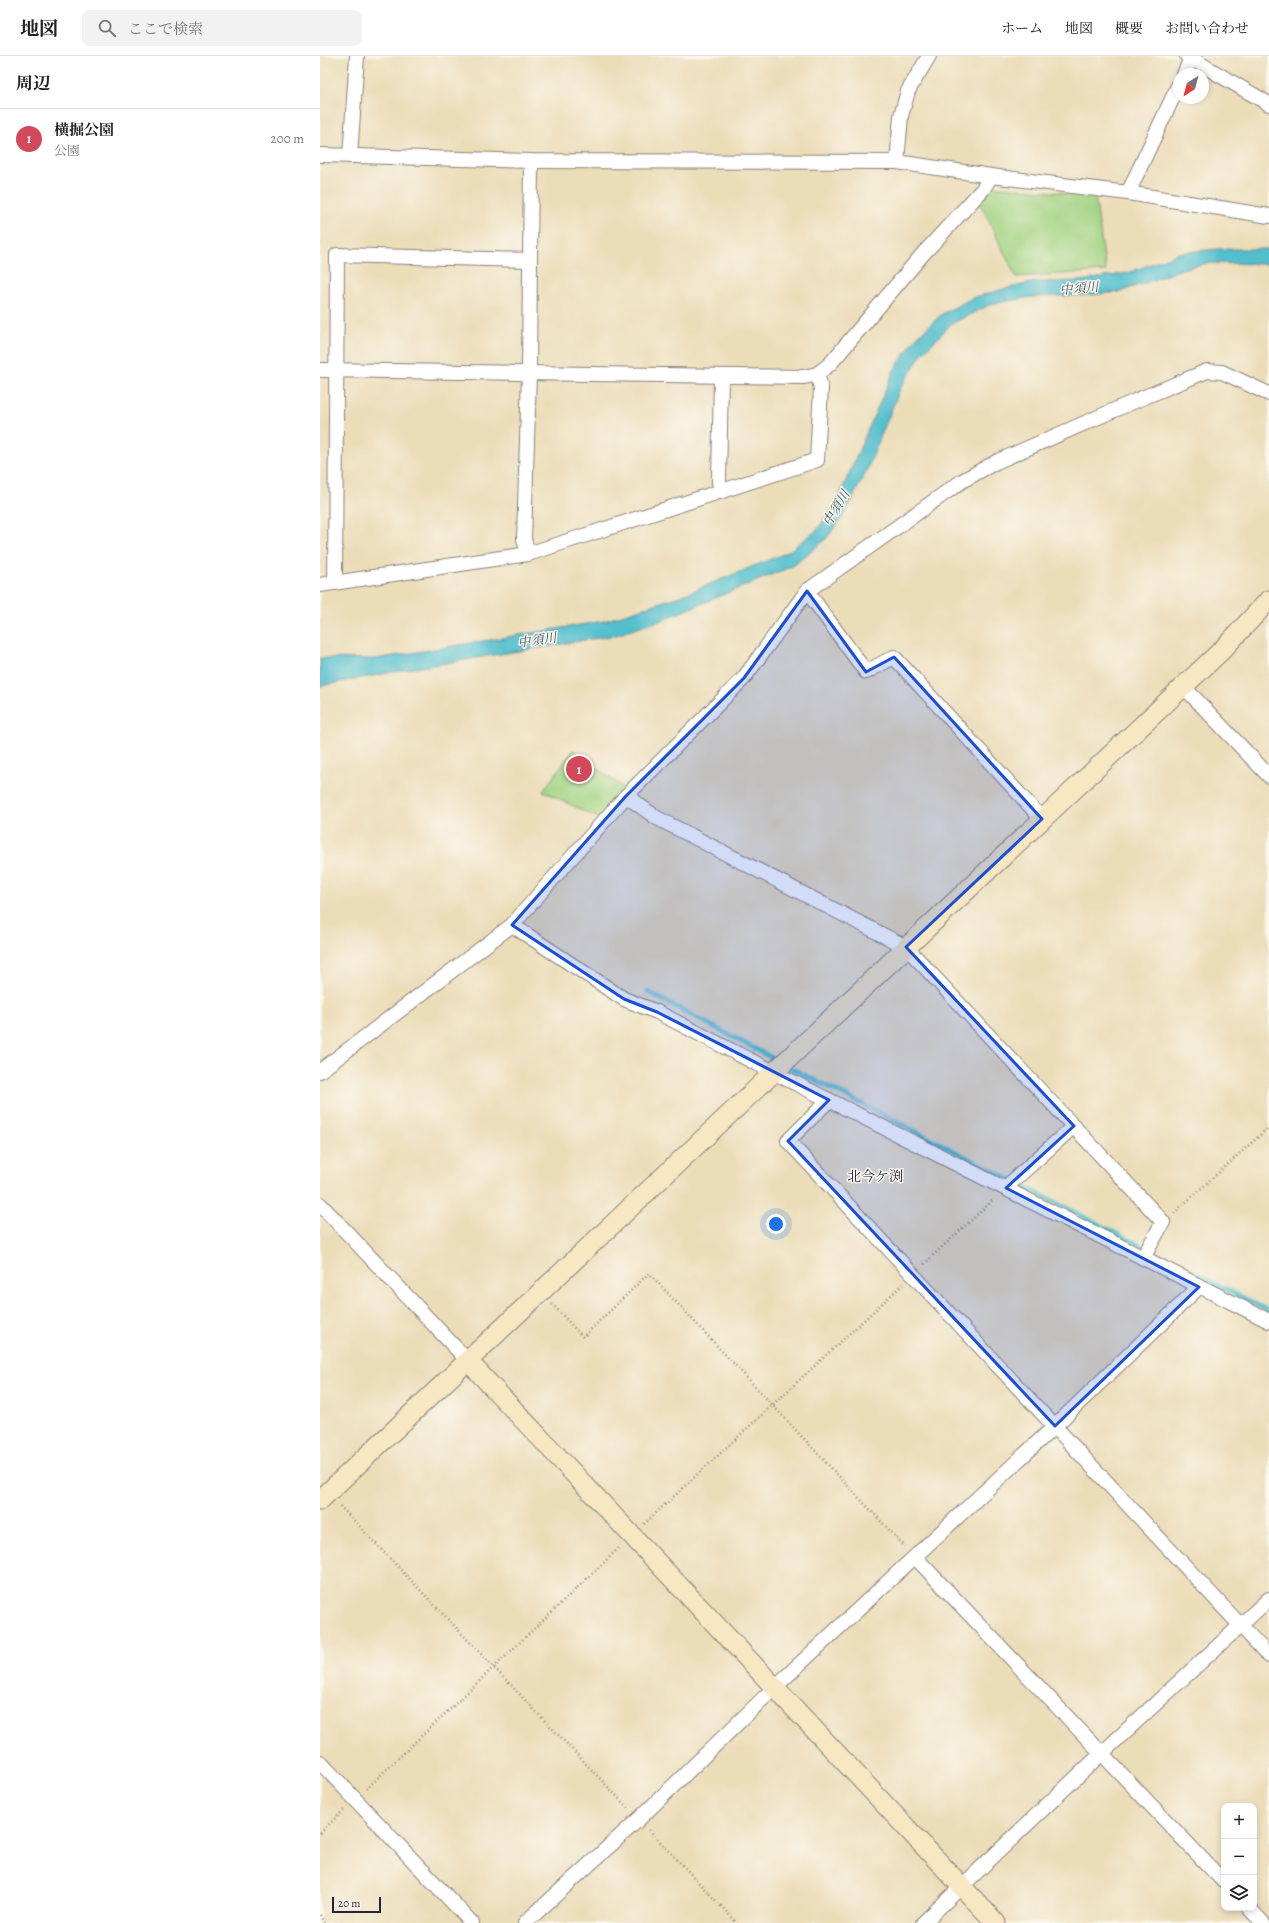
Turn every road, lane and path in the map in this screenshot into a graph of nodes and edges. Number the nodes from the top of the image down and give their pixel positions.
1 (357, 56) edge
2 (929, 56) edge
3 (1190, 57) edge
4 (1186, 68) edge
5 (1173, 97) edge
6 (1269, 104) edge
7 (320, 155) edge
8 (350, 156) junction
9 (531, 161) junction
10 (897, 162) junction
11 (991, 176) junction
12 (1128, 193) junction
13 (1269, 216) edge
14 (529, 260) junction
15 (320, 370) edge
16 (336, 370) junction
17 (529, 373) junction
18 (817, 374) junction
19 (721, 376) junction
20 (1269, 394) edge
21 (721, 492) junction
22 (528, 554) junction
23 (335, 583) junction
24 (320, 585) edge
25 (807, 591) junction
26 (1269, 600) edge
27 (1183, 686) junction
28 (1269, 776) edge
29 (626, 796) junction
30 (1042, 819) junction
31 (512, 925) junction
32 (906, 947) junction
33 (320, 1071) edge
34 (773, 1072) junction
35 (829, 1100) junction
36 (1074, 1126) junction
37 (1269, 1128) edge
38 (1005, 1188) junction
39 (320, 1204) edge
40 (1163, 1222) junction
41 (1143, 1258) junction
42 (913, 1275) junction
43 (1199, 1287) junction
44 (541, 1292) junction
45 (1269, 1321) edge
46 (468, 1361) junction
47 (774, 1405) junction
48 (1055, 1426) junction
49 (324, 1496) edge
50 (632, 1536) junction
51 (915, 1557) junction
52 (1269, 1599) edge
53 (1240, 1625) junction
54 (1269, 1656) edge
55 (494, 1669) junction
56 (775, 1687) junction
57 (1101, 1754) junction
58 (320, 1762) edge
59 (355, 1800) junction
60 (639, 1819) junction
61 (320, 1832) edge
62 (1221, 1879) edge
63 (962, 1886) junction
64 (1252, 1911) edge
65 (320, 1915) edge
66 (324, 1923) edge
67 (472, 1923) edge
68 (525, 1923) edge
69 (737, 1923) edge
70 (923, 1923) edge
71 (996, 1923) edge
72 (1263, 1923) edge

1 - 8 street
2 - 10 street
3 - 4 street
3 - 6 street
5 - 12 street
7 - 8 street
8 - 9 street
9 - 10 street
9 - 14 street
10 - 11 street
11 - 12 street
11 - 18 street
12 - 13 street
14 - 16 street
14 - 17 street
15 - 16 street
16 - 17 street
16 - 23 street
17 - 19 street
17 - 22 street
18 - 19 street
18 - 21 street
19 - 21 street
20 - 25 street
21 - 22 street
22 - 23 street
23 - 24 street
25 - 29 street
25 - 30 street
26 - 27 street
27 - 28 street
27 - 30 street
29 - 31 street
29 - 32 street
30 - 32 street
31 - 33 street
31 - 34 street
32 - 34 street
32 - 36 street
34 - 35 street
34 - 44 street
35 - 38 street
35 - 42 street
36 - 38 street
36 - 40 street
37 - 40 path
38 - 41 street
38 - 42 path
39 - 46 street
40 - 41 street
41 - 43 street
42 - 47 path
42 - 48 street
43 - 45 street
43 - 48 street
44 - 46 street
44 - 47 path
46 - 49 street
46 - 50 street
47 - 50 path
47 - 51 path
48 - 51 street
48 - 53 street
49 - 55 path
50 - 55 path
50 - 56 street
51 - 56 street
51 - 57 street
52 - 53 street
53 - 54 street
53 - 57 street
55 - 59 path
55 - 60 path
56 - 60 street
56 - 63 street
57 - 62 street
57 - 63 street
58 - 59 street
59 - 61 path
59 - 67 street
60 - 68 street
60 - 69 path
63 - 70 street
63 - 71 street
64 - 72 street
65 - 66 path

